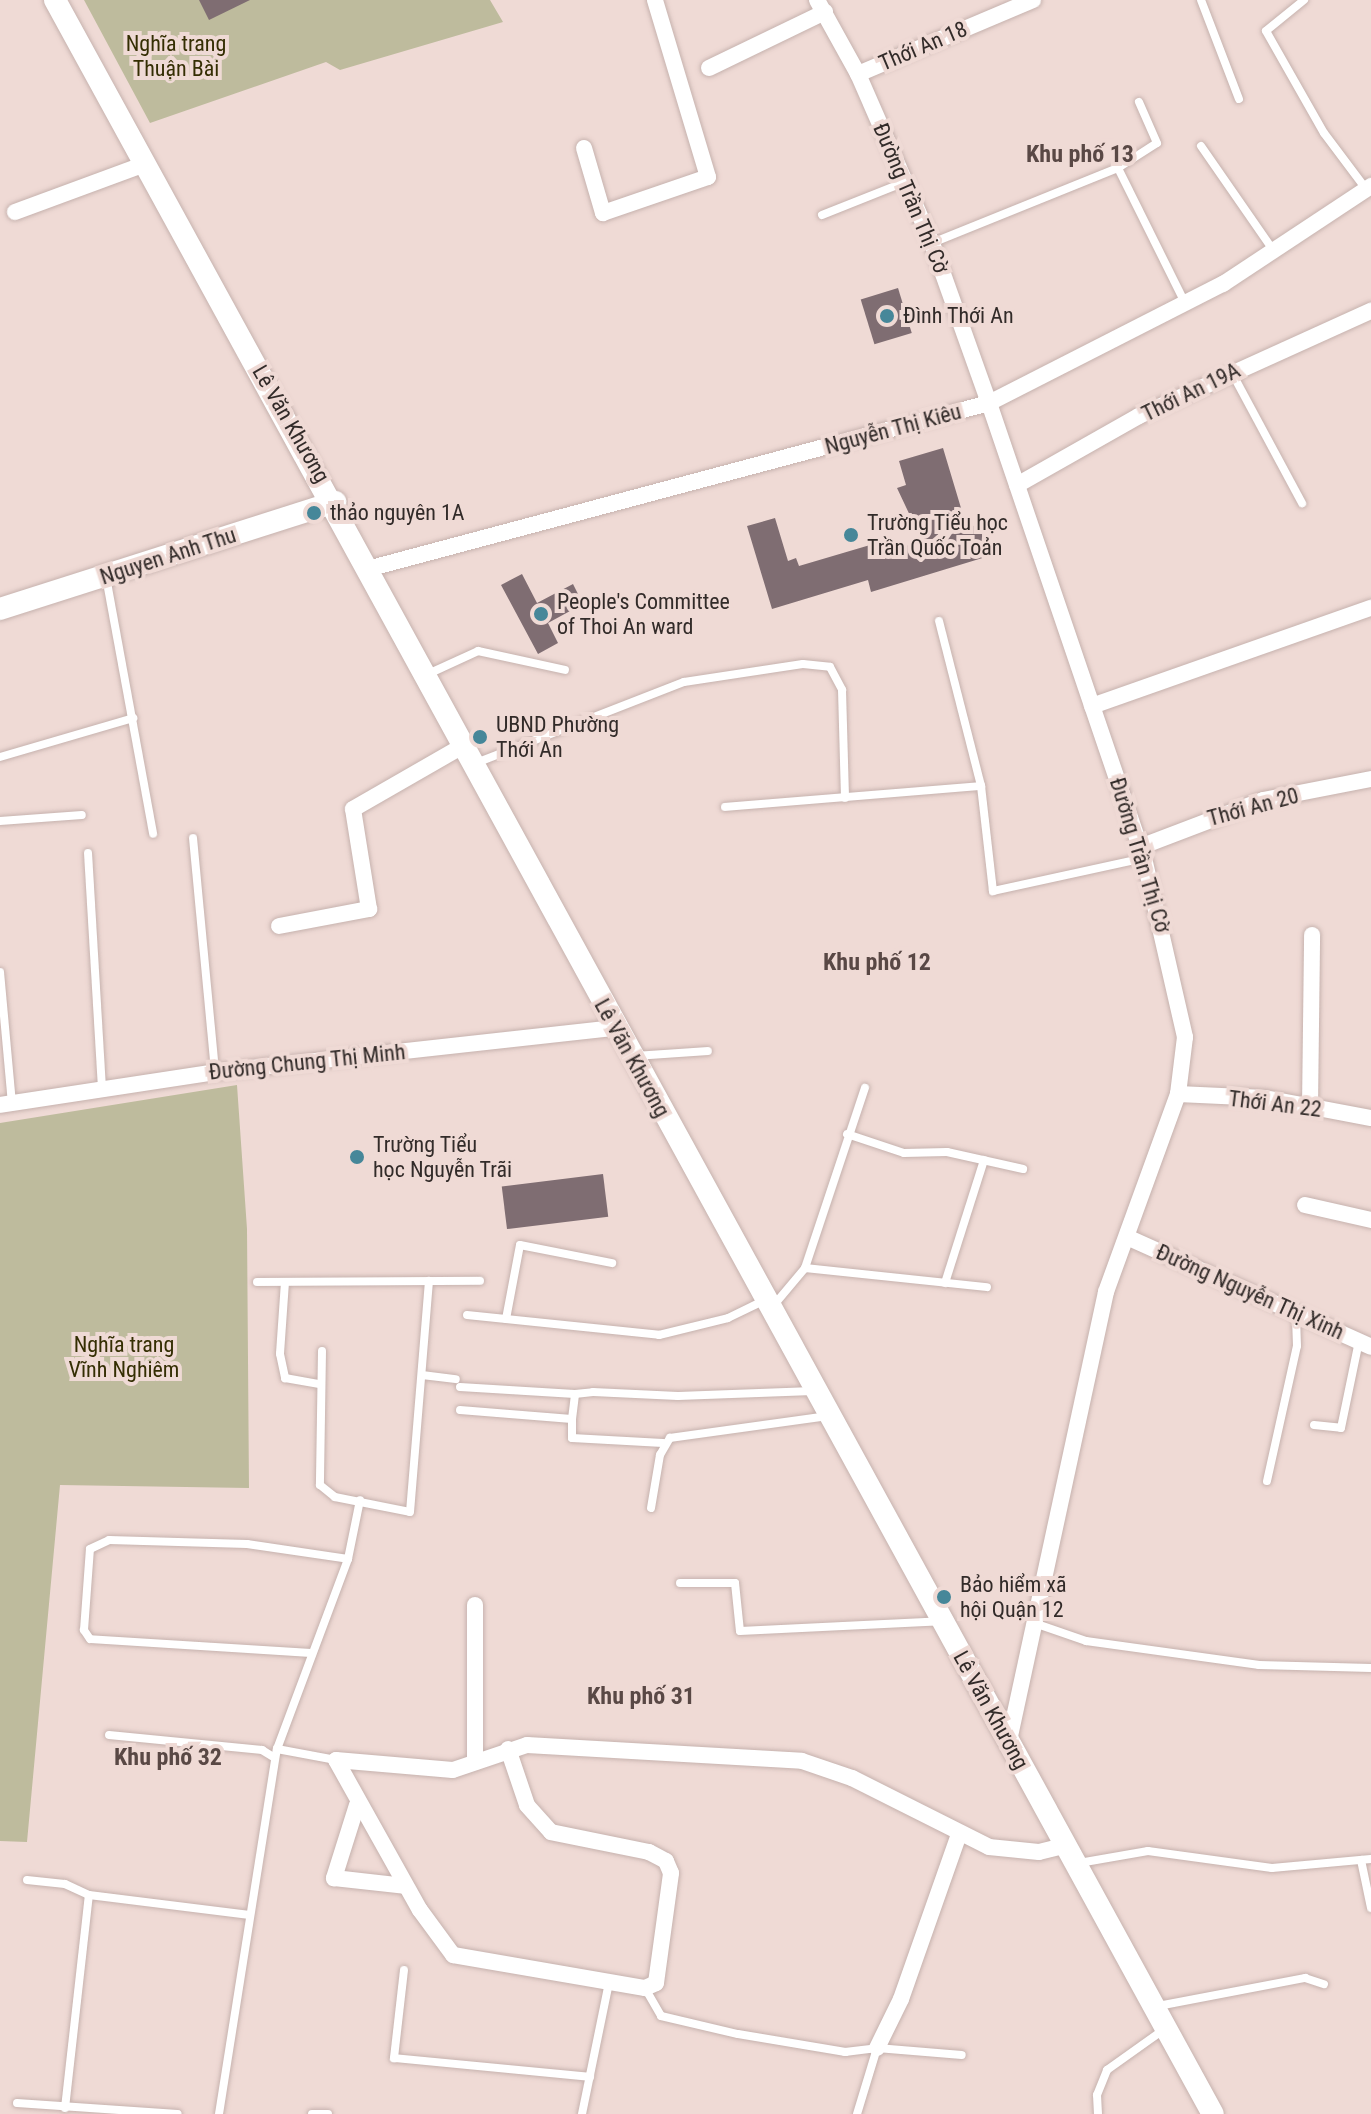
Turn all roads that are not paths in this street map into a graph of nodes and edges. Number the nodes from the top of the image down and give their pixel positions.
1 (55, 0) edge
2 (655, 0) edge
3 (1033, 0) edge
4 (1201, 0) edge
5 (1304, 0) edge
6 (821, 6) edge
7 (709, 68) dead end
8 (858, 74) junction
9 (1239, 99) dead end
10 (1139, 102) dead end
11 (1201, 146) dead end
12 (584, 148) dead end
13 (142, 165) junction
14 (1118, 168) junction
15 (905, 182) junction
16 (1369, 188) edge
17 (15, 212) dead end
18 (822, 215) dead end
19 (932, 243) junction
20 (1274, 251) junction
21 (1185, 303) junction
22 (1371, 311) edge
23 (1231, 372) junction
24 (989, 403) junction
25 (1017, 485) junction
26 (335, 502) junction
27 (1302, 503) dead end
28 (371, 568) junction
29 (106, 577) junction
30 (1371, 608) edge
31 (0, 609) edge
32 (939, 621) dead end
33 (565, 670) dead end
34 (428, 674) junction
35 (1092, 706) junction
36 (133, 718) junction
37 (471, 753) junction
38 (0, 757) edge
39 (1371, 779) edge
40 (981, 786) junction
41 (845, 798) junction
42 (725, 807) dead end
43 (82, 815) dead end
44 (0, 821) edge
45 (153, 834) dead end
46 (193, 838) dead end
47 (1142, 852) junction
48 (88, 853) dead end
49 (279, 926) dead end
50 (1312, 935) dead end
51 (0, 972) edge
52 (614, 1028) junction
53 (708, 1051) dead end
54 (630, 1056) junction
55 (215, 1072) junction
56 (102, 1088) junction
57 (865, 1088) dead end
58 (1178, 1094) junction
59 (6, 1104) edge
60 (1310, 1107) junction
61 (1371, 1118) edge
62 (847, 1134) junction
63 (984, 1160) junction
64 (1023, 1169) dead end
65 (1305, 1205) dead end
66 (1371, 1220) edge
67 (1129, 1238) junction
68 (612, 1263) dead end
69 (805, 1268) junction
70 (429, 1281) junction
71 (480, 1281) dead end
72 (257, 1282) dead end
73 (285, 1282) junction
74 (945, 1283) junction
75 (987, 1287) dead end
76 (768, 1304) junction
77 (1296, 1313) junction
78 (467, 1315) dead end
79 (506, 1319) junction
80 (1365, 1344) edge
81 (322, 1351) dead end
82 (422, 1375) junction
83 (319, 1384) junction
84 (815, 1391) junction
85 (575, 1394) junction
86 (460, 1410) dead end
87 (832, 1416) junction
88 (572, 1419) junction
89 (1314, 1425) dead end
90 (663, 1443) junction
91 (1267, 1481) dead end
92 (360, 1500) junction
93 (651, 1508) dead end
94 (348, 1559) junction
95 (680, 1583) dead end
96 (475, 1605) dead end
97 (942, 1621) junction
98 (1037, 1624) junction
99 (311, 1653) junction
100 (1371, 1668) edge
101 (109, 1735) dead end
102 (1009, 1741) junction
103 (508, 1749) junction
104 (276, 1754) junction
105 (336, 1760) junction
106 (475, 1762) junction
107 (357, 1805) junction
108 (959, 1834) junction
109 (1069, 1855) junction
110 (1366, 1860) edge
111 (27, 1880) dead end
112 (405, 1886) junction
113 (89, 1895) junction
114 (1371, 1908) edge
115 (250, 1915) junction
116 (404, 1970) dead end
117 (609, 1982) junction
118 (1324, 1984) dead end
119 (645, 1988) junction
120 (1153, 2007) junction
121 (1165, 2028) junction
122 (877, 2048) junction
123 (962, 2055) dead end
124 (590, 2077) junction
125 (17, 2103) dead end
126 (65, 2108) junction
127 (178, 2114) edge
128 (219, 2114) edge
129 (312, 2114) edge
130 (328, 2114) edge
131 (582, 2114) edge
132 (857, 2114) edge
133 (1098, 2114) edge
134 (1213, 2114) edge

1 - 13 main road, Lê Văn Khương
2 - 12 street
3 - 8 street, Thới An 18
4 - 9 lane
5 - 16 lane
6 - 7 street
6 - 8 street, Đường Trần Thị Cờ
8 - 15 street, Đường Trần Thị Cờ
10 - 14 lane
11 - 20 lane
13 - 17 street
13 - 26 main road, Lê Văn Khương
14 - 19 lane
14 - 21 lane
15 - 18 lane
15 - 19 street, Đường Trần Thị Cờ
16 - 20 street, Nguyễn Thị Kiêu
19 - 24 street, Đường Trần Thị Cờ
20 - 21 street, Nguyễn Thị Kiêu
21 - 24 street, Nguyễn Thị Kiêu
22 - 23 street, Thới An 19A
23 - 25 street, Thới An 19A
23 - 27 lane
24 - 25 street, Đường Trần Thị Cờ
24 - 28 street, Nguyễn Thị Kiêu
25 - 35 street, Đường Trần Thị Cờ
26 - 28 main road, Lê Văn Khương
26 - 29 main road, Nguyen Anh Thu
28 - 34 main road, Lê Văn Khương
29 - 31 main road, Nguyen Anh Thu
29 - 36 lane
30 - 35 street
32 - 40 lane
33 - 34 lane
34 - 37 main road, Lê Văn Khương
35 - 47 street, Đường Trần Thị Cờ
36 - 38 lane
36 - 45 lane
37 - 41 lane
37 - 49 street
37 - 52 main road, Lê Văn Khương
39 - 47 street, Thới An 20
40 - 41 lane
40 - 47 lane
41 - 42 lane
43 - 44 lane
46 - 55 lane
47 - 58 street, Đường Trần Thị Cờ
48 - 56 lane
50 - 60 street
51 - 59 lane
52 - 54 main road, Lê Văn Khương
52 - 55 street, Đường Chung Thị Minh
53 - 54 lane
54 - 76 main road, Lê Văn Khương
55 - 56 street, Đường Chung Thị Minh
56 - 59 street, Đường Chung Thị Minh
57 - 62 lane
58 - 60 street, Thới An 22
58 - 67 street, Đường Trần Thị Cờ
60 - 61 street, Thới An 22
62 - 63 lane
62 - 69 lane
63 - 64 lane
63 - 74 lane
65 - 66 street
67 - 77 street, Đường Nguyễn Thị Xinh
67 - 98 street, Đường Trần Thị Cờ
68 - 79 lane
69 - 74 lane
69 - 76 lane
70 - 71 lane
70 - 73 lane
70 - 82 lane
72 - 73 lane
73 - 83 lane
74 - 75 lane
76 - 79 lane
76 - 84 main road, Lê Văn Khương
77 - 80 street, Đường Nguyễn Thị Xinh
77 - 91 lane
78 - 79 lane
80 - 89 lane
81 - 83 lane
82 - 85 lane
82 - 92 lane
83 - 92 lane
84 - 85 lane
84 - 87 main road, Lê Văn Khương
85 - 88 lane
86 - 88 lane
87 - 90 lane
87 - 97 main road, Lê Văn Khương
88 - 90 lane
90 - 93 lane
92 - 94 lane
94 - 99 lane
94 - 99 lane
95 - 97 lane
96 - 106 street
97 - 102 main road, Lê Văn Khương
98 - 100 lane
98 - 102 street, Đường Trần Thị Cờ
99 - 104 lane
101 - 104 lane
102 - 109 main road, Lê Văn Khương
103 - 106 street
103 - 108 street
103 - 119 street
104 - 105 lane
104 - 115 lane
105 - 106 street
105 - 107 street
107 - 112 street
107 - 112 street
108 - 109 street
108 - 122 street
109 - 110 lane
109 - 120 main road, Lê Văn Khương
110 - 114 lane
111 - 113 lane
112 - 117 street
113 - 115 lane
113 - 126 lane
115 - 128 lane
116 - 124 lane
117 - 119 street
117 - 124 lane
118 - 120 lane
119 - 122 lane
120 - 121 main road, Lê Văn Khương
121 - 133 lane
121 - 134 main road, Lê Văn Khương
122 - 123 lane
122 - 132 lane
124 - 131 lane
125 - 126 lane
126 - 127 lane
129 - 130 lane

